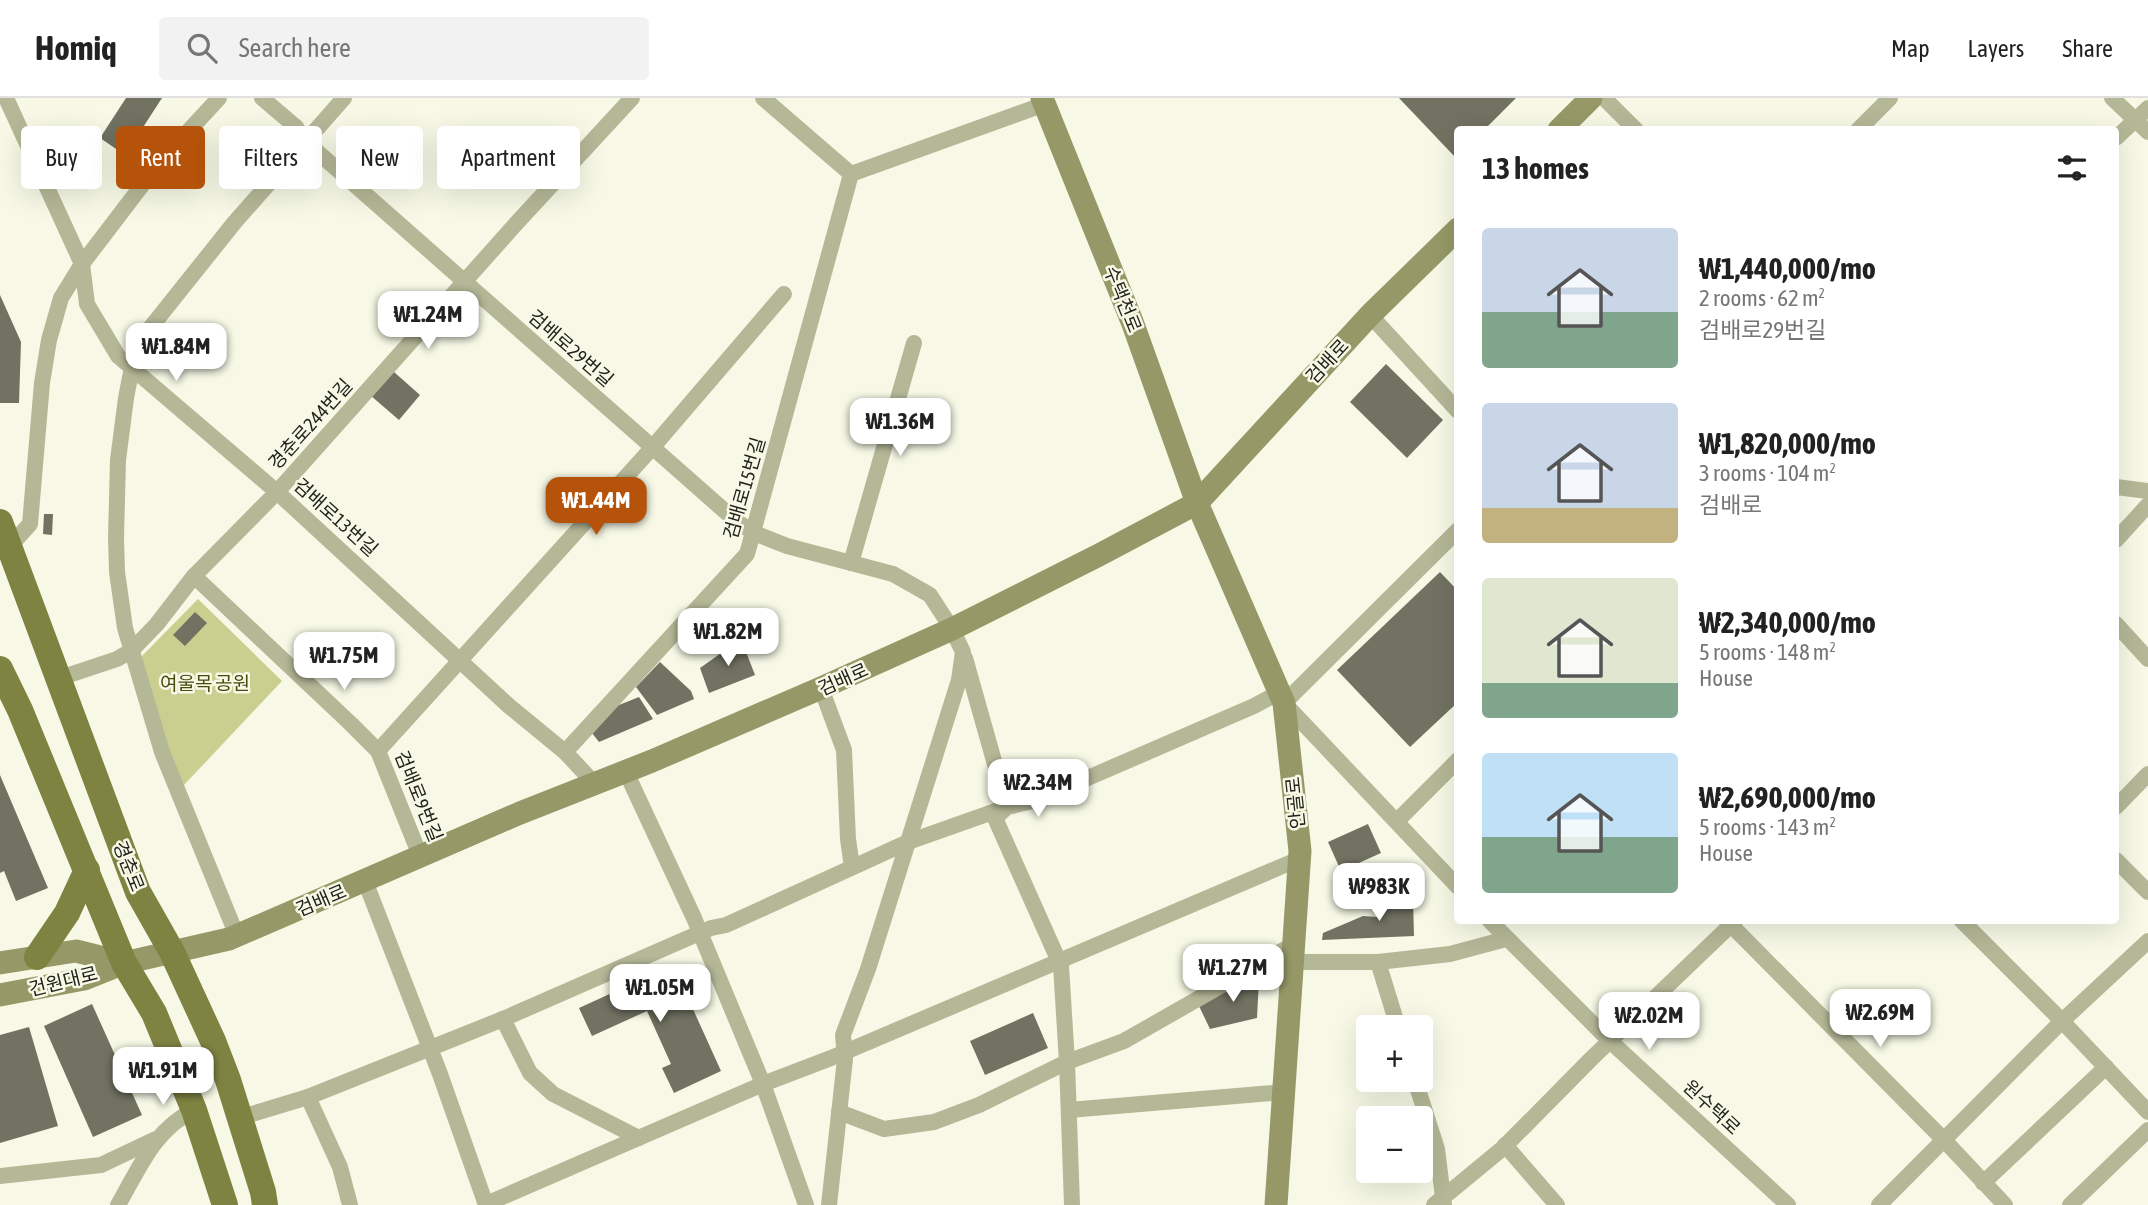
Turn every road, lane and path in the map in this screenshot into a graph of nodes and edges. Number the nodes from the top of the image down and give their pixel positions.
1 (6, 98) edge
2 (219, 98) edge
3 (262, 98) edge
4 (344, 98) edge
5 (632, 98) edge
6 (763, 98) edge
7 (1591, 98) edge
8 (1604, 98) edge
9 (1890, 98) edge
10 (2112, 98) edge
11 (1044, 101) edge
12 (2148, 108) edge
13 (2136, 120) junction
14 (295, 126) edge
15 (318, 126) edge
16 (1563, 126) edge
17 (1632, 126) edge
18 (1862, 126) edge
19 (2148, 132) edge
20 (2119, 135) edge
21 (322, 157) edge
22 (852, 174) junction
23 (264, 189) edge
24 (1454, 233) edge
25 (82, 264) junction
26 (464, 283) junction
27 (784, 295) dead end
28 (1370, 315) junction
29 (914, 343) dead end
30 (131, 368) junction
31 (1454, 407) edge
32 (652, 448) junction
33 (2119, 487) edge
34 (2148, 491) edge
35 (278, 492) junction
36 (1197, 503) junction
37 (2148, 506) edge
38 (754, 533) junction
39 (5, 534) edge
40 (1454, 534) edge
41 (2119, 537) edge
42 (851, 563) junction
43 (194, 576) junction
44 (2119, 627) edge
45 (952, 629) junction
46 (131, 651) junction
47 (963, 652) junction
48 (2148, 659) edge
49 (461, 662) junction
50 (0, 670) edge
51 (60, 678) junction
52 (821, 688) junction
53 (1280, 698) junction
54 (378, 751) junction
55 (565, 752) junction
56 (1454, 765) edge
57 (626, 772) junction
58 (2148, 774) edge
59 (594, 783) junction
60 (2119, 804) edge
61 (1007, 807) junction
62 (1397, 821) junction
63 (908, 842) junction
64 (421, 858) junction
65 (1299, 859) junction
66 (2119, 863) edge
67 (852, 867) junction
68 (87, 870) junction
69 (365, 881) junction
70 (1454, 883) edge
71 (2148, 892) edge
72 (1493, 924) edge
73 (1729, 924) edge
74 (1733, 924) edge
75 (1965, 924) edge
76 (700, 933) junction
77 (237, 936) junction
78 (1506, 939) junction
79 (2148, 941) edge
80 (172, 952) junction
81 (1293, 953) junction
82 (37, 957) junction
83 (1058, 961) junction
84 (1378, 962) junction
85 (0, 963) edge
86 (124, 963) junction
87 (0, 995) edge
88 (1394, 1015) edge
89 (503, 1019) junction
90 (2062, 1021) junction
91 (1609, 1041) junction
92 (430, 1048) junction
93 (845, 1052) junction
94 (1068, 1062) junction
95 (2106, 1067) junction
96 (762, 1084) junction
97 (1284, 1092) junction
98 (1419, 1092) edge
99 (308, 1097) junction
100 (194, 1110) junction
101 (1069, 1110) junction
102 (839, 1112) junction
103 (2148, 1112) edge
104 (242, 1117) junction
105 (2148, 1130) edge
106 (639, 1138) junction
107 (156, 1139) junction
108 (1944, 1140) junction
109 (1505, 1145) junction
110 (0, 1176) edge
111 (1983, 1183) junction
112 (1995, 1202) edge
113 (1441, 1203) edge
114 (486, 1204) edge
115 (118, 1205) edge
116 (225, 1205) edge
117 (265, 1205) edge
118 (349, 1205) edge
119 (806, 1205) edge
120 (829, 1205) edge
121 (1072, 1205) edge
122 (1276, 1205) edge
123 (1557, 1205) edge
124 (1788, 1205) edge
125 (1879, 1205) edge
126 (2070, 1205) edge

1 - 25 street, 검배로13번길
2 - 25 street
3 - 14 street, 검배로29번길
4 - 15 street
5 - 26 street, 경춘로244번길
6 - 22 street
7 - 16 street
8 - 17 street
9 - 18 street
10 - 13 street
11 - 22 street
11 - 36 street, 수택천로
12 - 13 street
13 - 19 street
13 - 20 street
21 - 26 street, 검배로29번길
22 - 38 street, 검배로15번길
23 - 30 street
24 - 28 street, 검배로
25 - 30 street, 검배로13번길
25 - 39 street
26 - 32 street, 검배로29번길
26 - 35 street, 경춘로244번길
27 - 32 street
28 - 31 street
28 - 36 street, 검배로
29 - 42 street
30 - 35 street, 검배로13번길
30 - 46 street
32 - 38 street, 검배로29번길
32 - 49 street
33 - 34 street
35 - 43 street, 경춘로244번길
35 - 49 street, 검배로13번길
36 - 45 street, 검배로
36 - 53 street, 안골로
37 - 41 street
38 - 42 street, 검배로29번길
38 - 55 street, 검배로15번길
39 - 51 main road, 경춘로
40 - 53 street
42 - 45 street, 검배로29번길
43 - 46 street, 경춘로244번길
43 - 54 street, 검배로9번길
44 - 48 street
45 - 47 street, 검배로29번길
45 - 52 street, 검배로
46 - 51 street, 경춘로244번길
46 - 77 street
47 - 61 street, 검배로29번길
47 - 63 street
49 - 54 street
49 - 55 street, 검배로13번길
50 - 68 main road, 경춘로
51 - 80 main road, 경춘로
52 - 57 street, 검배로
52 - 67 street
53 - 61 street
53 - 62 street
53 - 65 street, 안골로
54 - 64 street, 검배로9번길
55 - 59 street, 검배로13번길
56 - 62 street
57 - 59 street, 검배로
57 - 76 street
58 - 60 street
59 - 64 street, 검배로
61 - 63 street
61 - 83 street
62 - 70 street
63 - 67 street
63 - 93 street
64 - 69 street, 검배로
65 - 81 street, 안골로
65 - 83 street
66 - 71 street
67 - 76 street
68 - 82 main road
68 - 86 main road, 경춘로
69 - 77 street, 검배로
69 - 92 street
72 - 78 street, 원수택로
73 - 91 street
74 - 108 street
75 - 90 street
76 - 89 street
76 - 96 street
77 - 80 street, 검배로
78 - 84 street
78 - 91 street, 원수택로
79 - 90 street
80 - 86 street, 검배로
80 - 104 main road, 경춘로
81 - 84 street
81 - 94 street
81 - 97 street, 안골로
82 - 85 street, 건원대로
82 - 86 street, 건원대로
83 - 93 street
83 - 94 street
84 - 88 street
86 - 87 street, 건원대로
86 - 100 main road, 경춘로
89 - 92 street
89 - 106 street
90 - 95 street
90 - 108 street
91 - 109 street
91 - 124 street, 원수택로
92 - 99 street
92 - 114 street
93 - 96 street
93 - 102 street
94 - 101 street
94 - 102 street
95 - 103 street
95 - 111 street
96 - 106 street
96 - 119 street
97 - 101 street
97 - 122 street, 안골로
98 - 113 street
99 - 104 street
99 - 118 street
100 - 107 street
100 - 116 main road, 경춘로
101 - 121 street
102 - 120 street
104 - 117 main road, 경춘로
105 - 126 street
106 - 114 street
107 - 110 street
107 - 115 street
108 - 111 street
108 - 125 street
109 - 113 street
109 - 123 street
111 - 112 street

